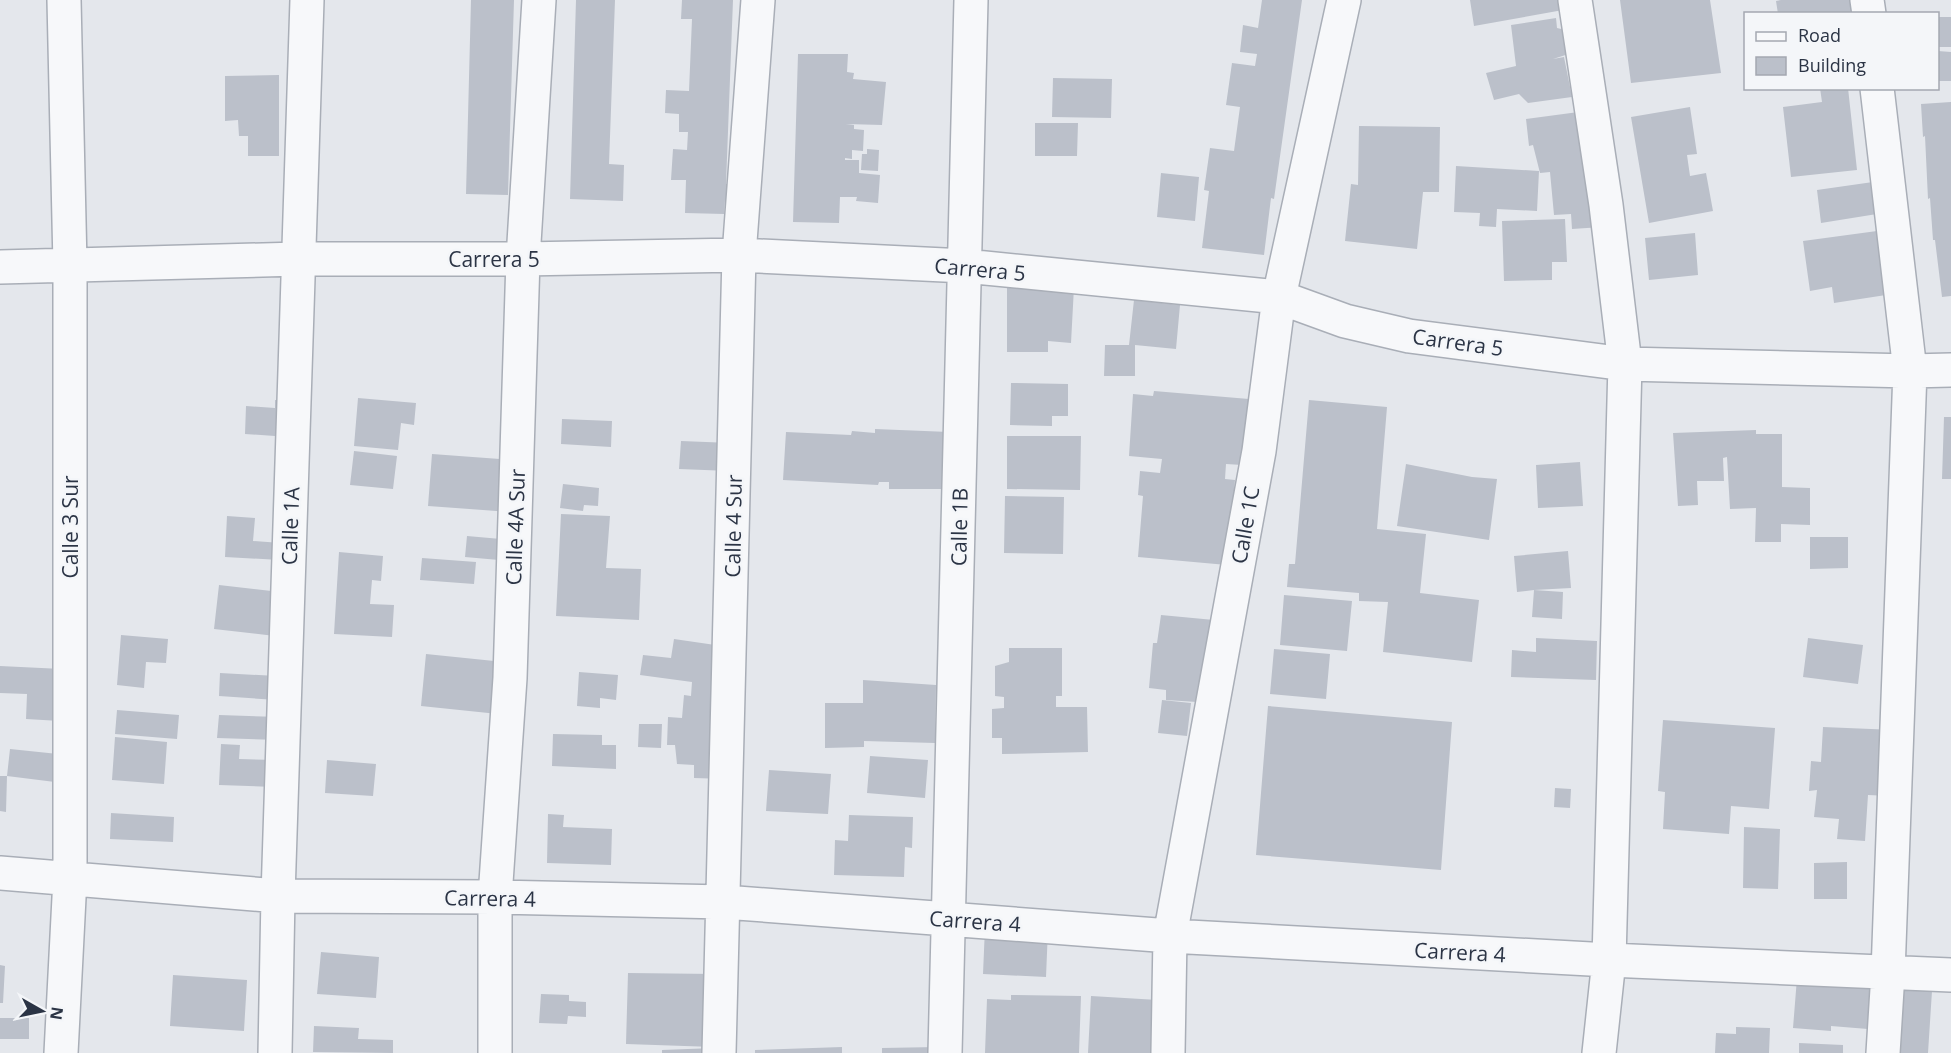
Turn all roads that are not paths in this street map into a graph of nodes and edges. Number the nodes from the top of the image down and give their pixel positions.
1 (64, 0) edge
2 (307, 0) edge
3 (539, 0) edge
4 (758, 0) edge
5 (971, 0) edge
6 (1344, 0) edge
7 (1575, 0) edge
8 (1877, 90) edge
9 (739, 255) junction
10 (298, 259) junction
11 (523, 260) junction
12 (70, 265) junction
13 (965, 266) junction
14 (0, 267) edge
15 (1279, 297) junction
16 (1625, 364) junction
17 (1951, 370) edge
18 (1910, 371) junction
19 (0, 873) edge
20 (70, 878) junction
21 (278, 896) junction
22 (495, 897) junction
23 (724, 902) junction
24 (948, 919) junction
25 (1170, 936) junction
26 (1609, 960) junction
27 (1888, 973) junction
28 (1951, 975) edge
29 (61, 1053) edge
30 (275, 1053) edge
31 (495, 1053) edge
32 (719, 1053) edge
33 (945, 1053) edge
34 (1168, 1053) edge
35 (1599, 1053) edge
36 (1883, 1053) edge

1 - 12 street, Calle 3 Sur
2 - 10 street, Calle 1A
3 - 11 street, Calle 4A Sur
4 - 9 street, Calle 4 Sur
5 - 13 street, Calle 1B
6 - 15 street, Calle 1C
7 - 16 street
8 - 18 street
9 - 11 street, Carrera 5
9 - 13 street, Carrera 5
9 - 23 street, Calle 4 Sur
10 - 11 street, Carrera 5
10 - 12 street, Carrera 5
10 - 21 street, Calle 1A
11 - 22 street, Calle 4A Sur
12 - 14 street, Carrera 5
12 - 20 street, Calle 3 Sur
13 - 15 street, Carrera 5
13 - 24 street, Calle 1B
15 - 16 street, Carrera 5
15 - 25 street, Calle 1C
16 - 18 street, Carrera 5
16 - 26 street
17 - 18 street, Carrera 5
18 - 27 street
19 - 20 street, Carrera 4
20 - 21 street, Carrera 4
20 - 29 street, Calle 3 Sur
21 - 22 street, Carrera 4
21 - 30 street, Calle 1A
22 - 23 street, Carrera 4
22 - 31 street, Calle 4A Sur
23 - 24 street, Carrera 4
23 - 32 street, Calle 4 Sur
24 - 25 street, Carrera 4
24 - 33 street, Calle 1B
25 - 26 street, Carrera 4
25 - 34 street, Calle 1C
26 - 27 street, Carrera 4
26 - 35 street
27 - 28 street, Carrera 4
27 - 36 street

